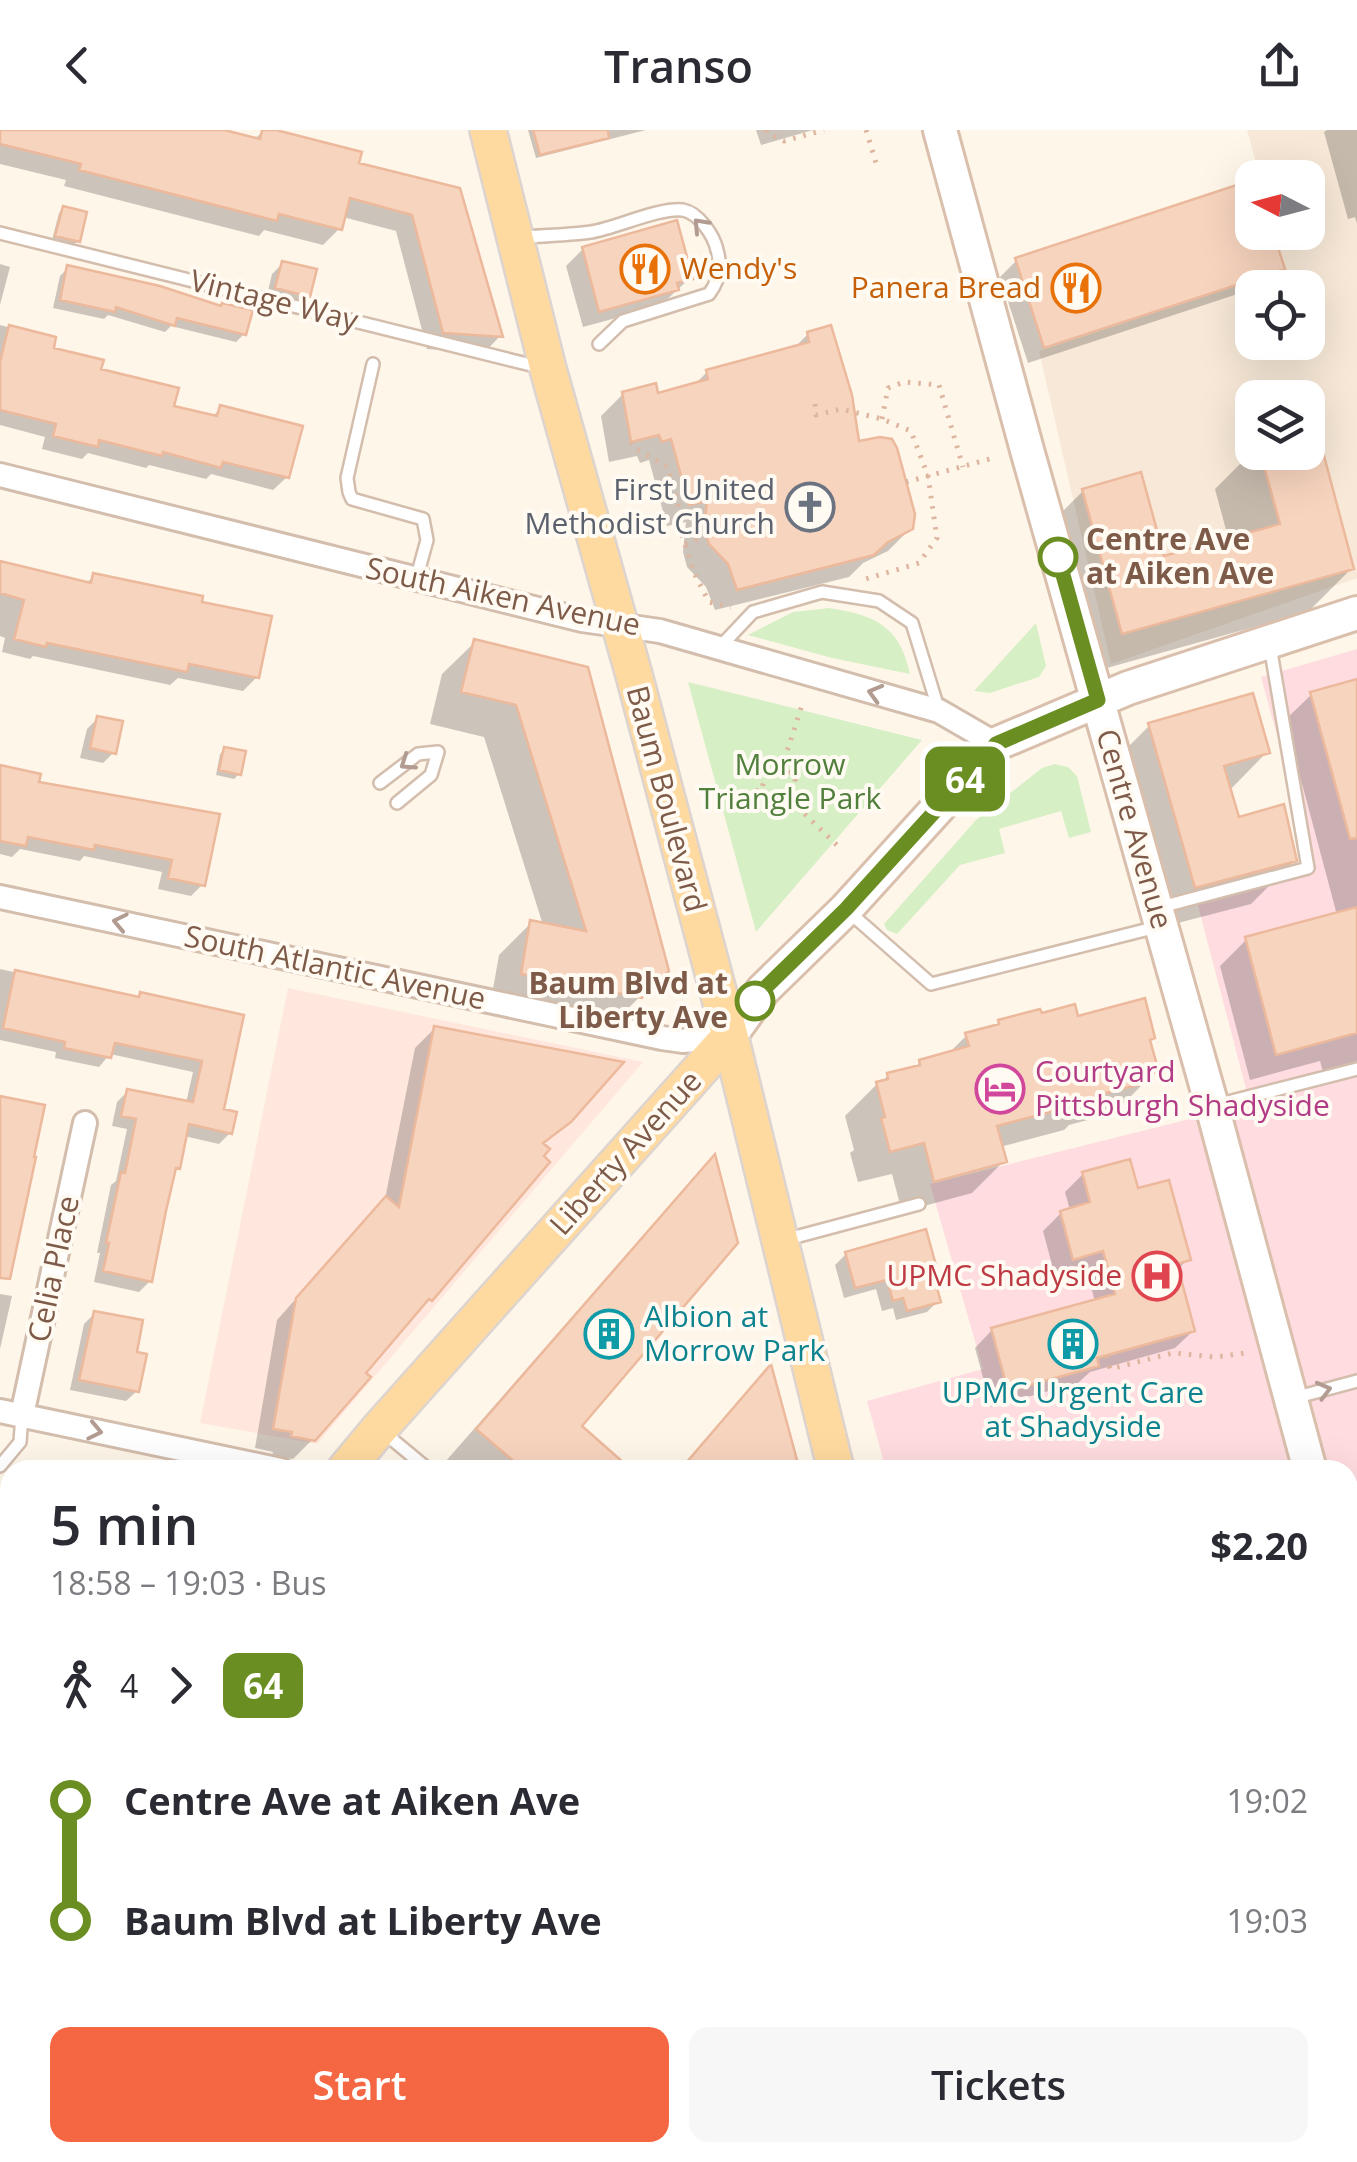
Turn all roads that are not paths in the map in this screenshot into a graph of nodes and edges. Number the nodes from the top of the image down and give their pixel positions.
1 (488, 130) edge
2 (940, 130) edge
3 (0, 233) edge
4 (517, 238) junction
5 (599, 344) dead end
6 (373, 364) dead end
7 (548, 369) junction
8 (0, 475) edge
9 (416, 580) junction
10 (1357, 613) edge
11 (620, 626) junction
12 (1269, 642) junction
13 (718, 649) junction
14 (1098, 700) junction
15 (940, 711) junction
16 (996, 744) junction
17 (380, 783) dead end
18 (397, 803) dead end
19 (0, 897) edge
20 (846, 909) junction
21 (1159, 918) junction
22 (730, 1036) junction
23 (1357, 1070) edge
24 (1212, 1106) junction
25 (85, 1123) dead end
26 (919, 1204) dead end
27 (780, 1242) junction
28 (1357, 1381) edge
29 (1290, 1399) junction
30 (11, 1413) edge
31 (379, 1429) junction
32 (5, 1460) edge
33 (234, 1460) edge
34 (353, 1460) edge
35 (417, 1460) edge
36 (831, 1460) edge
37 (1307, 1460) edge

1 - 4 main road, Baum Boulevard
2 - 14 main road, Centre Avenue
3 - 7 lane, Vintage Way
5 -> 4 lane
4 - 7 main road, Baum Boulevard
6 - 9 lane
7 - 11 main road, Baum Boulevard
8 - 9 street, South Aiken Avenue
9 - 11 street, South Aiken Avenue
10 - 12 main road
11 - 13 street, South Aiken Avenue
11 - 22 main road, Baum Boulevard
12 - 14 main road
12 - 21 lane
15 -> 13 street, South Aiken Avenue
13 - 15 lane
14 - 16 main road, Liberty Avenue
14 - 21 main road, Centre Avenue
15 - 16 street, South Aiken Avenue
16 - 20 main road, Liberty Avenue
18 -> 17 lane
22 -> 19 street, South Atlantic Avenue
20 - 21 lane
20 - 22 main road, Liberty Avenue
21 - 24 main road, Centre Avenue
22 - 27 main road, Baum Boulevard
22 - 31 main road, Liberty Avenue
23 - 24 lane
24 - 29 main road, Centre Avenue
25 - 30 street, Celia Place
26 - 27 lane
27 - 36 main road, Baum Boulevard
29 -> 28 lane
29 - 37 main road, Centre Avenue
30 - 32 lane
30 -> 33 street
31 - 34 main road, Liberty Avenue
31 - 35 lane

